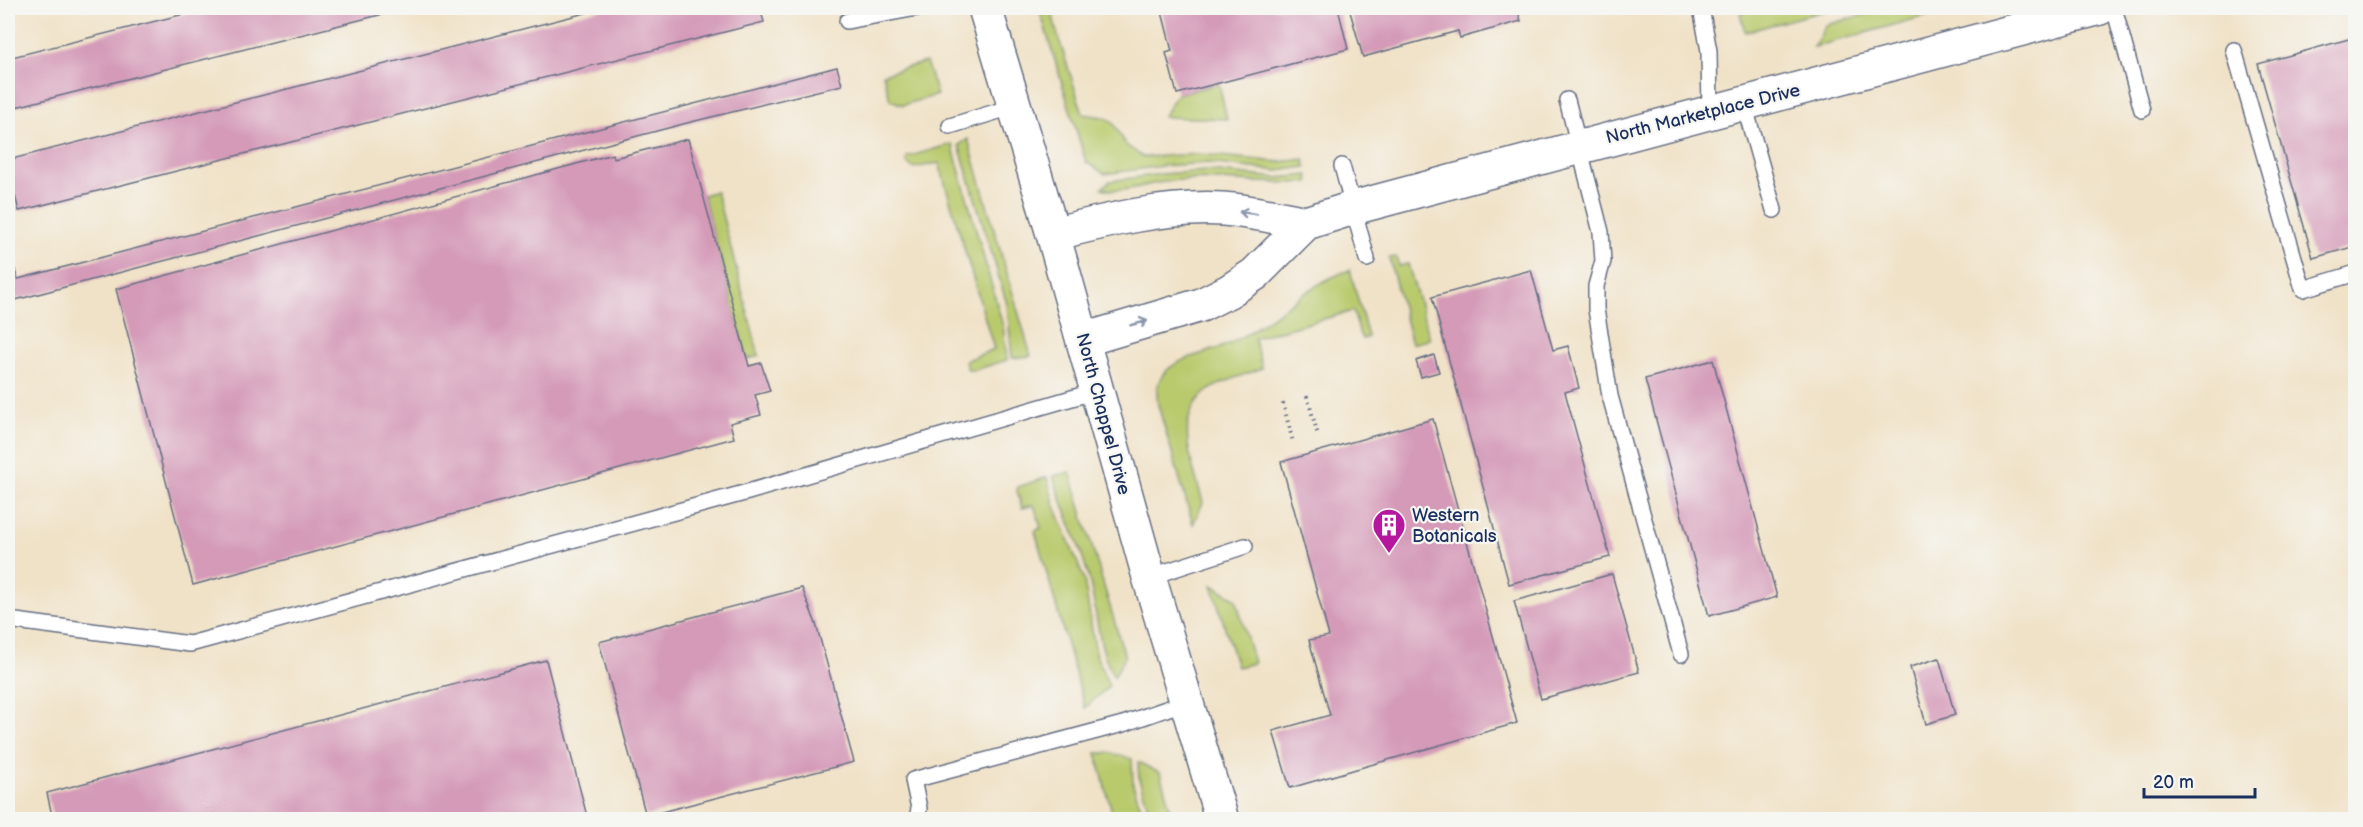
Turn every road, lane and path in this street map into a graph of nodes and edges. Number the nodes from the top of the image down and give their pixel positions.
1 (917, 8) edge
2 (985, 8) edge
3 (1701, 8) edge
4 (2100, 8) edge
5 (2114, 8) edge
6 (847, 21) dead end
7 (2234, 50) dead end
8 (1568, 100) dead end
9 (1744, 104) junction
10 (1015, 106) junction
11 (2142, 110) dead end
12 (1710, 113) junction
13 (950, 126) dead end
14 (1580, 146) junction
15 (1342, 166) dead end
16 (1353, 208) junction
17 (1774, 210) dead end
18 (1306, 224) junction
19 (1053, 234) junction
20 (1367, 259) dead end
21 (2355, 273) edge
22 (1083, 340) junction
23 (1096, 391) junction
24 (1307, 396) dead end
25 (1283, 403) dead end
26 (1318, 435) dead end
27 (1293, 442) dead end
28 (1245, 546) dead end
29 (1149, 577) junction
30 (8, 620) edge
31 (1681, 654) dead end
32 (1186, 702) junction
33 (917, 819) edge
34 (1222, 819) edge

1 - 6 lane
2 - 10 street, North Chappel Drive
3 - 12 lane
4 - 9 street, North Marketplace Drive
5 - 11 lane
7 - 21 lane
8 - 14 lane
9 - 12 street, North Marketplace Drive
9 - 17 lane
10 - 13 lane
10 - 19 street, North Chappel Drive
12 - 14 street, North Marketplace Drive
14 - 16 street, North Marketplace Drive
14 - 31 lane
15 - 16 lane
16 - 18 street, North Marketplace Drive
16 - 20 lane
18 -> 19 street
22 -> 18 street
19 - 22 street, North Chappel Drive
22 - 23 street, North Chappel Drive
23 - 29 street, North Chappel Drive
23 - 30 lane
24 - 26 path
25 - 27 path
28 - 29 lane
29 - 32 street, North Chappel Drive
32 - 33 lane
32 - 34 street, North Chappel Drive

